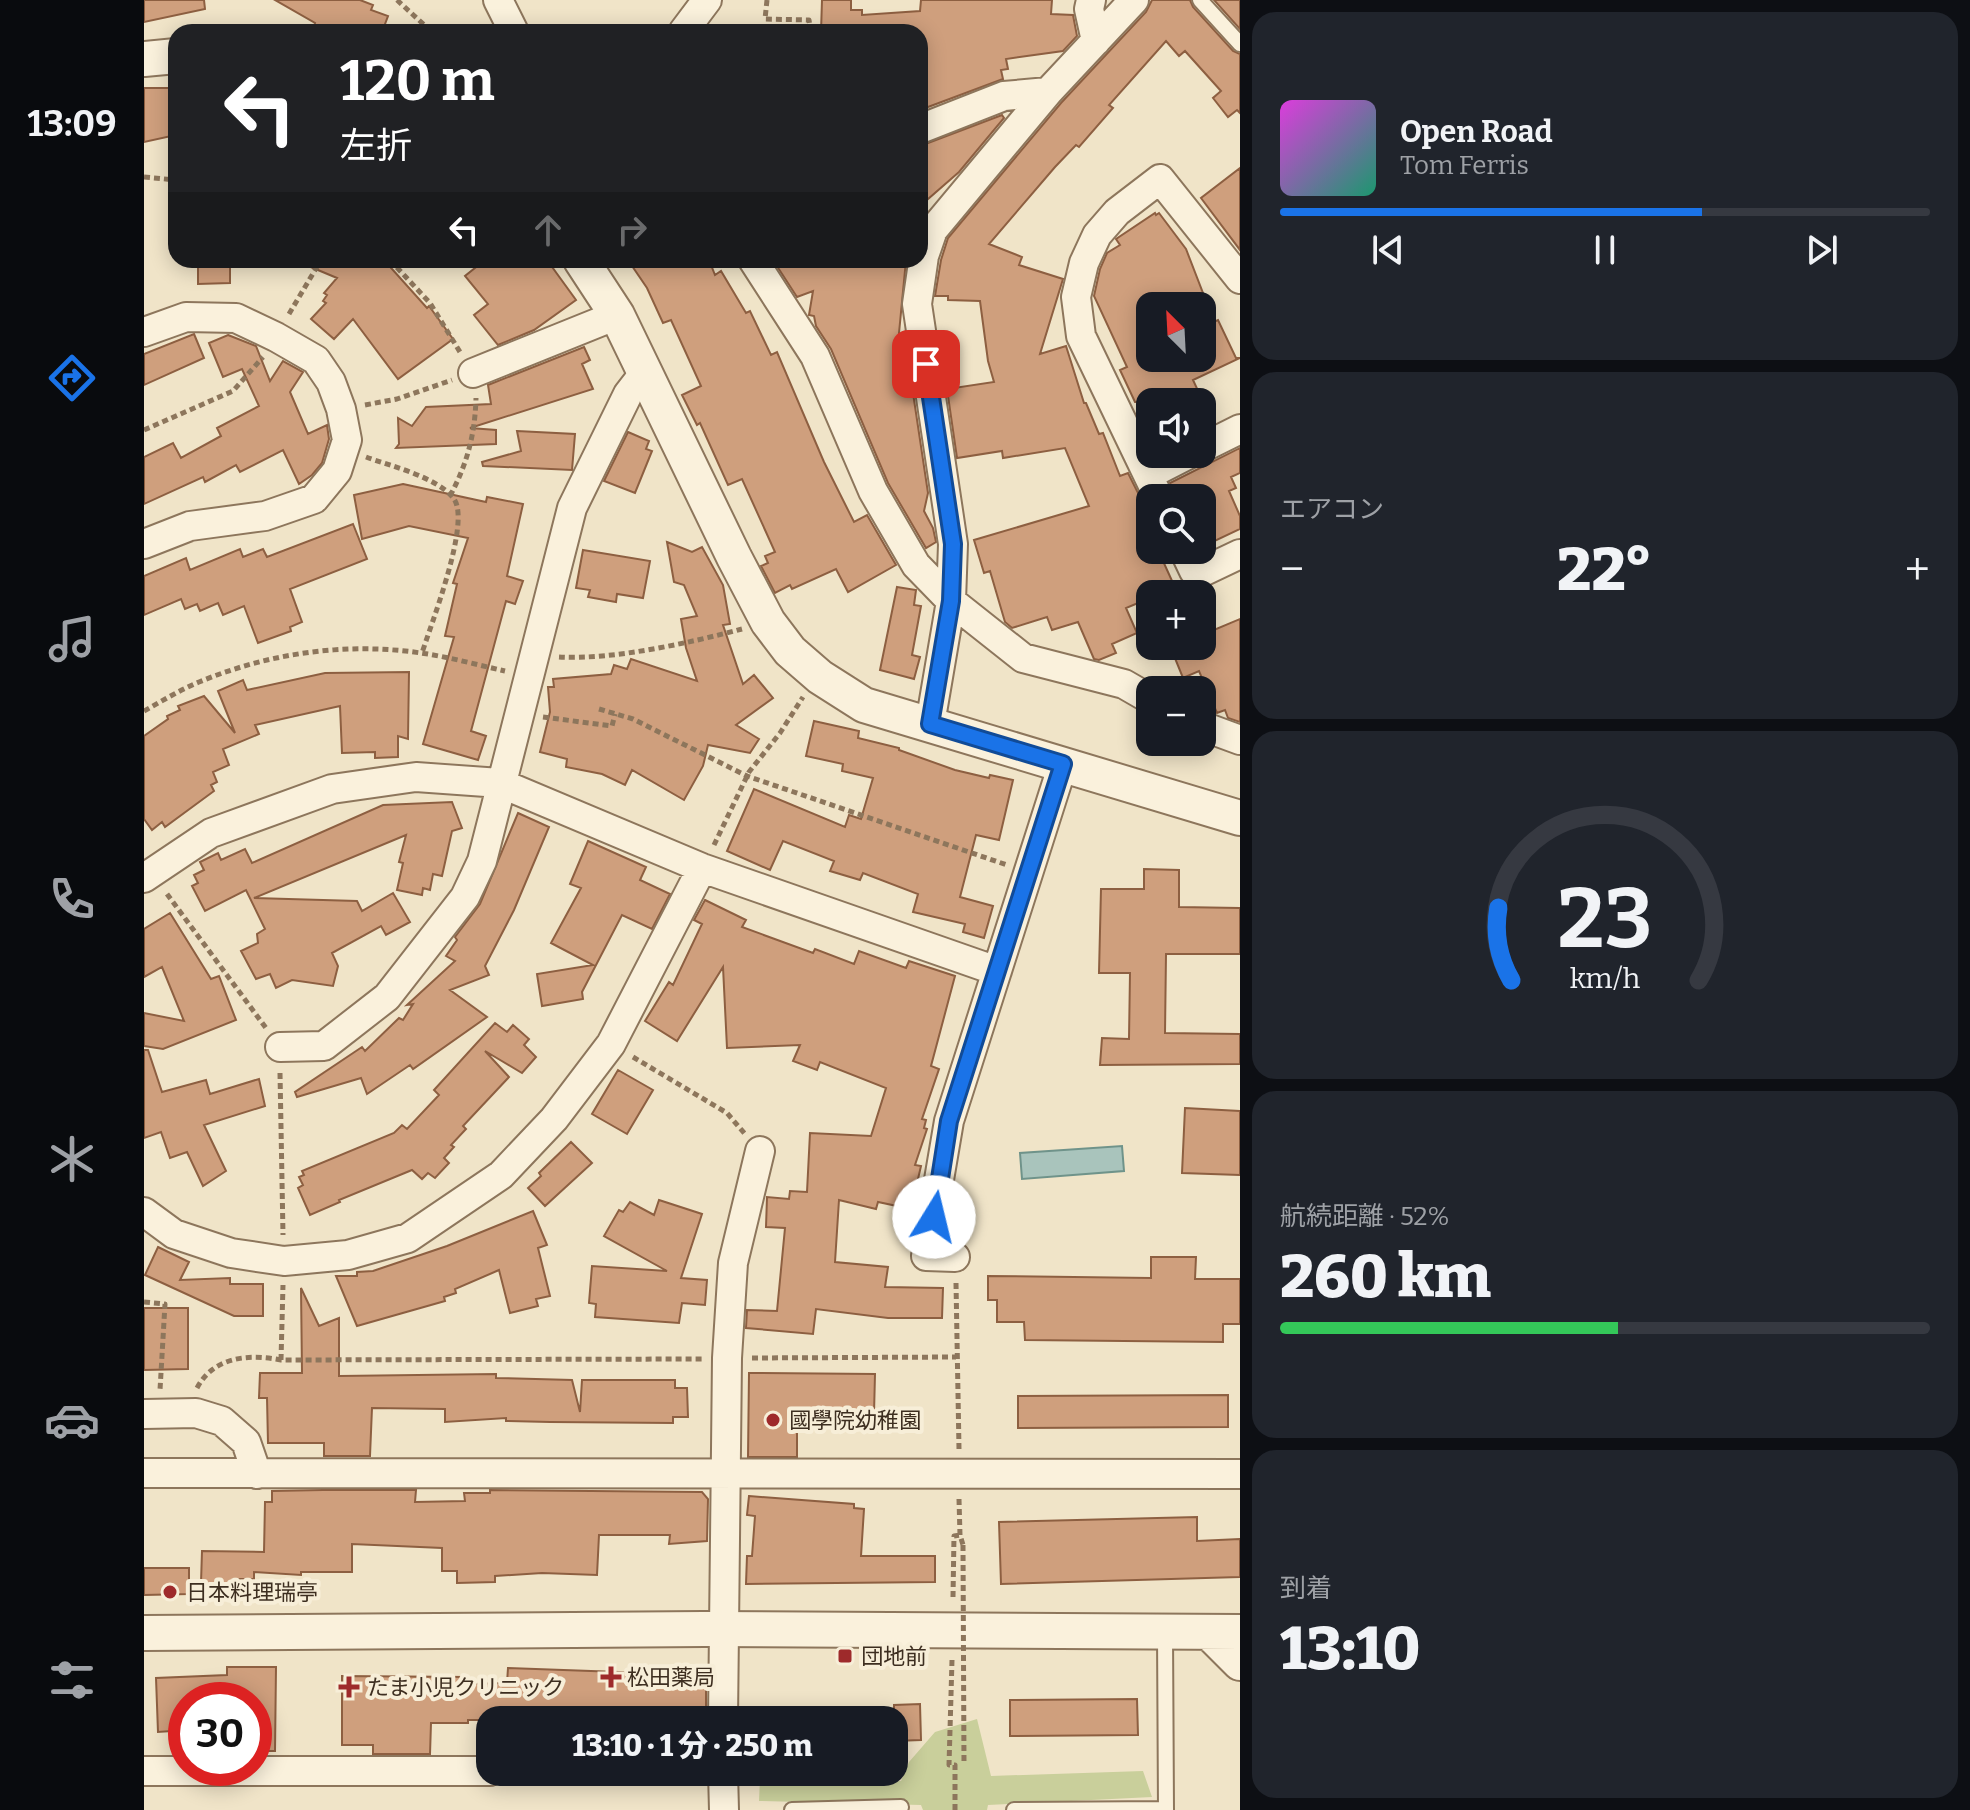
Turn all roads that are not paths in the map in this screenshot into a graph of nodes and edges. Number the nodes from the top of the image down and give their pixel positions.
1 (498, 0) edge
2 (707, 0) edge
3 (1091, 0) edge
4 (1134, 0) edge
5 (1200, 0) edge
6 (510, 24) edge
7 (689, 24) edge
8 (1096, 41) junction
9 (1240, 44) edge
10 (168, 57) edge
11 (144, 59) edge
12 (1048, 92) junction
13 (928, 126) edge
14 (928, 244) edge
15 (586, 268) edge
16 (758, 268) edge
17 (922, 268) edge
18 (1240, 279) edge
19 (617, 315) junction
20 (144, 332) edge
21 (645, 372) junction
22 (473, 373) road end
23 (1240, 429) edge
24 (1216, 441) edge
25 (1173, 468) edge
26 (1152, 484) edge
27 (1155, 484) edge
28 (144, 544) edge
29 (1240, 554) edge
30 (1191, 564) edge
31 (951, 601) junction
32 (1136, 691) edge
33 (930, 724) junction
34 (1216, 731) edge
35 (1240, 740) edge
36 (1063, 764) junction
37 (500, 783) junction
38 (1240, 818) edge
39 (702, 868) junction
40 (147, 875) edge
41 (997, 971) junction
42 (280, 1047) road end
43 (760, 1151) dead end
44 (144, 1212) edge
45 (955, 1257) dead end
46 (144, 1414) edge
47 (144, 1473) edge
48 (727, 1473) junction
49 (257, 1474) junction
50 (1240, 1474) edge
51 (723, 1630) junction
52 (1225, 1632) edge
53 (144, 1633) edge
54 (1165, 1633) junction
55 (1240, 1663) edge
56 (723, 1706) edge
57 (144, 1771) edge
58 (476, 1771) edge
59 (723, 1786) edge
60 (901, 1807) dead end
61 (724, 1810) edge
62 (792, 1810) edge
63 (1014, 1810) edge
64 (1166, 1810) edge

1 - 6 street
2 - 7 street
3 - 8 street
4 - 8 street
5 - 9 lane
8 - 12 street
10 - 11 street
12 - 13 street
12 - 14 street
15 - 19 street
16 - 31 street
17 - 31 street
18 - 26 street
19 - 21 street
19 - 22 street
20 - 28 street
21 - 33 street
21 - 37 street
23 - 24 street
25 - 27 street
29 - 30 street
31 - 32 street
31 - 33 street
33 - 36 street
34 - 35 street
36 - 38 street
36 - 41 street
37 - 39 street
37 - 40 street
37 - 42 street
39 - 41 street
39 - 44 street
41 - 45 street
43 - 48 street
46 - 49 street
47 - 49 street
48 - 49 street
48 - 50 street
48 - 51 street
51 - 53 street
51 - 54 street
51 - 56 street
52 - 54 street
52 - 55 street
54 - 64 lane
57 - 58 street
59 - 61 street
60 - 62 lane
63 - 64 lane

